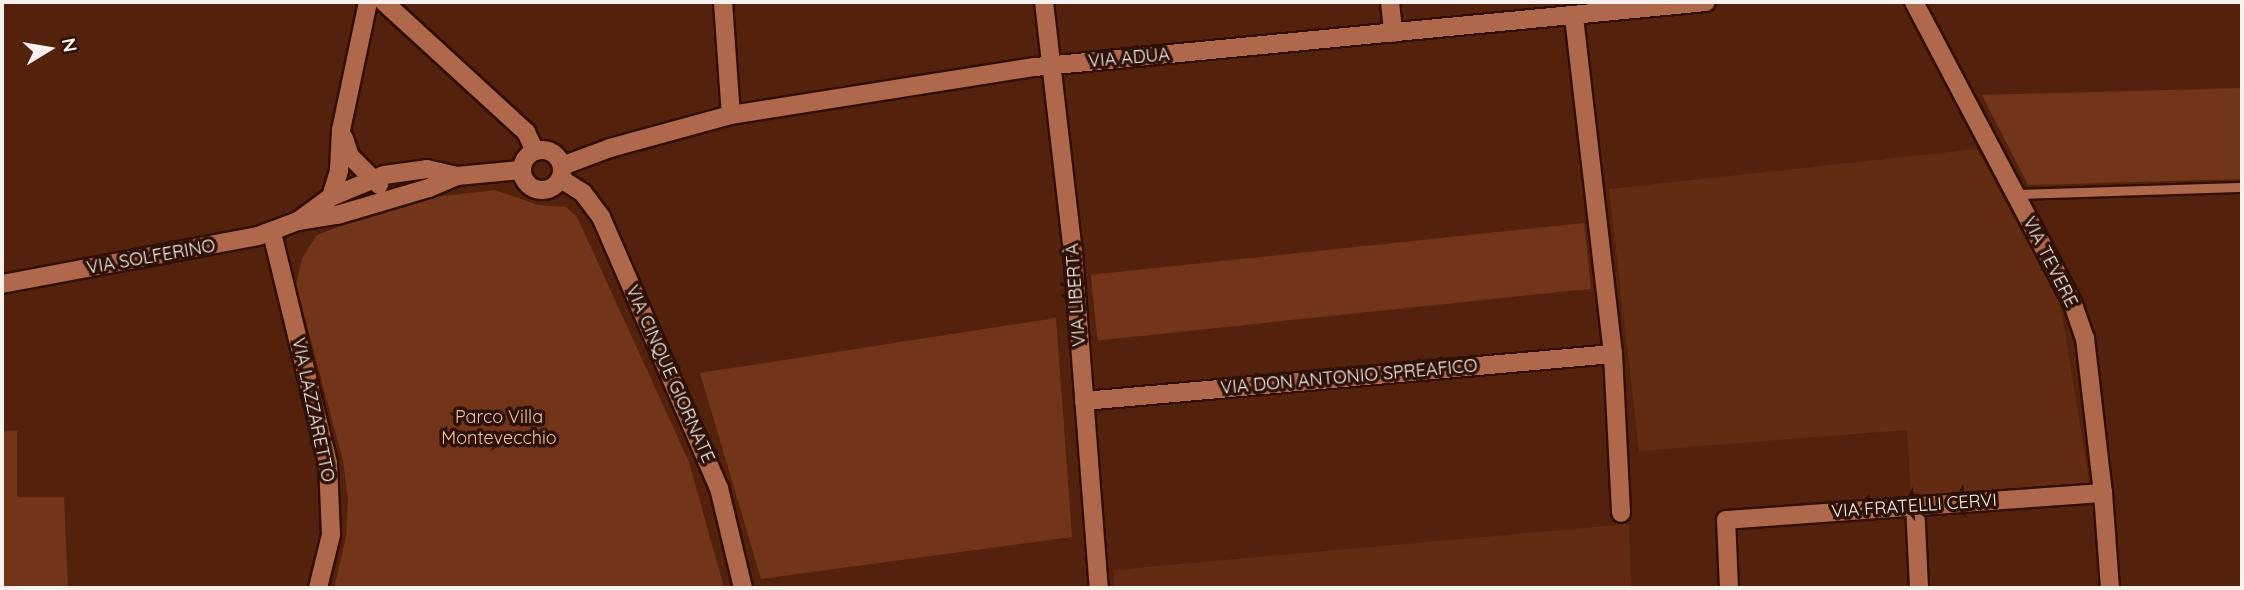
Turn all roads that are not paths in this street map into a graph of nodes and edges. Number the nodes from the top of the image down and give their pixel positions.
1 (368, 2) edge
2 (384, 2) edge
3 (723, 2) edge
4 (1044, 2) edge
5 (1390, 2) edge
6 (1706, 2) edge
7 (1914, 2) edge
8 (1574, 17) junction
9 (1393, 33) junction
10 (1052, 65) junction
11 (731, 115) junction
12 (341, 130) junction
13 (535, 151) junction
14 (521, 170) junction
15 (561, 172) junction
16 (457, 176) junction
17 (372, 179) junction
18 (2242, 187) edge
19 (2014, 194) junction
20 (331, 197) junction
21 (395, 198) junction
22 (298, 221) junction
23 (272, 233) junction
24 (2, 284) edge
25 (1613, 354) junction
26 (1084, 401) junction
27 (2103, 493) junction
28 (1915, 505) junction
29 (1621, 513) dead end
30 (318, 588) edge
31 (743, 588) edge
32 (1099, 588) edge
33 (1728, 588) edge
34 (1919, 588) edge
35 (2110, 588) edge

1 - 12 street
2 - 13 street
3 - 11 street
4 - 10 street, VIA LIBERTÀ
5 - 9 street
6 - 8 street, VIA ADUA
7 - 19 street, VIA TEVERE
8 - 9 street, VIA ADUA
8 - 25 street
9 - 10 street, VIA ADUA
10 - 11 street, VIA ADUA
10 - 26 street, VIA LIBERTÀ
11 - 15 street, VIA ADUA
12 - 17 street
12 - 20 street
13 - 14 street
13 - 15 street
14 - 15 street
14 - 16 street, VIA SOLFERINO
15 - 31 street, VIA CINQUE GIORNATE
16 - 17 street, VIA SOLFERINO
16 - 21 street, VIA SOLFERINO
17 - 20 street, VIA SOLFERINO
17 - 21 street
18 - 19 lane
19 - 27 street, VIA TEVERE
20 - 22 street, VIA SOLFERINO
21 - 22 street, VIA SOLFERINO
22 - 23 street, VIA SOLFERINO
23 - 24 street, VIA SOLFERINO
23 - 30 street, VIA LAZZARETTO
25 - 26 street, VIA DON ANTONIO SPREAFICO
25 - 29 street
26 - 32 street, VIA LIBERTÀ
27 - 28 street, VIA FRATELLI CERVI
27 - 35 street, VIA TEVERE
28 - 33 street, VIA FRATELLI CERVI
28 - 34 street

